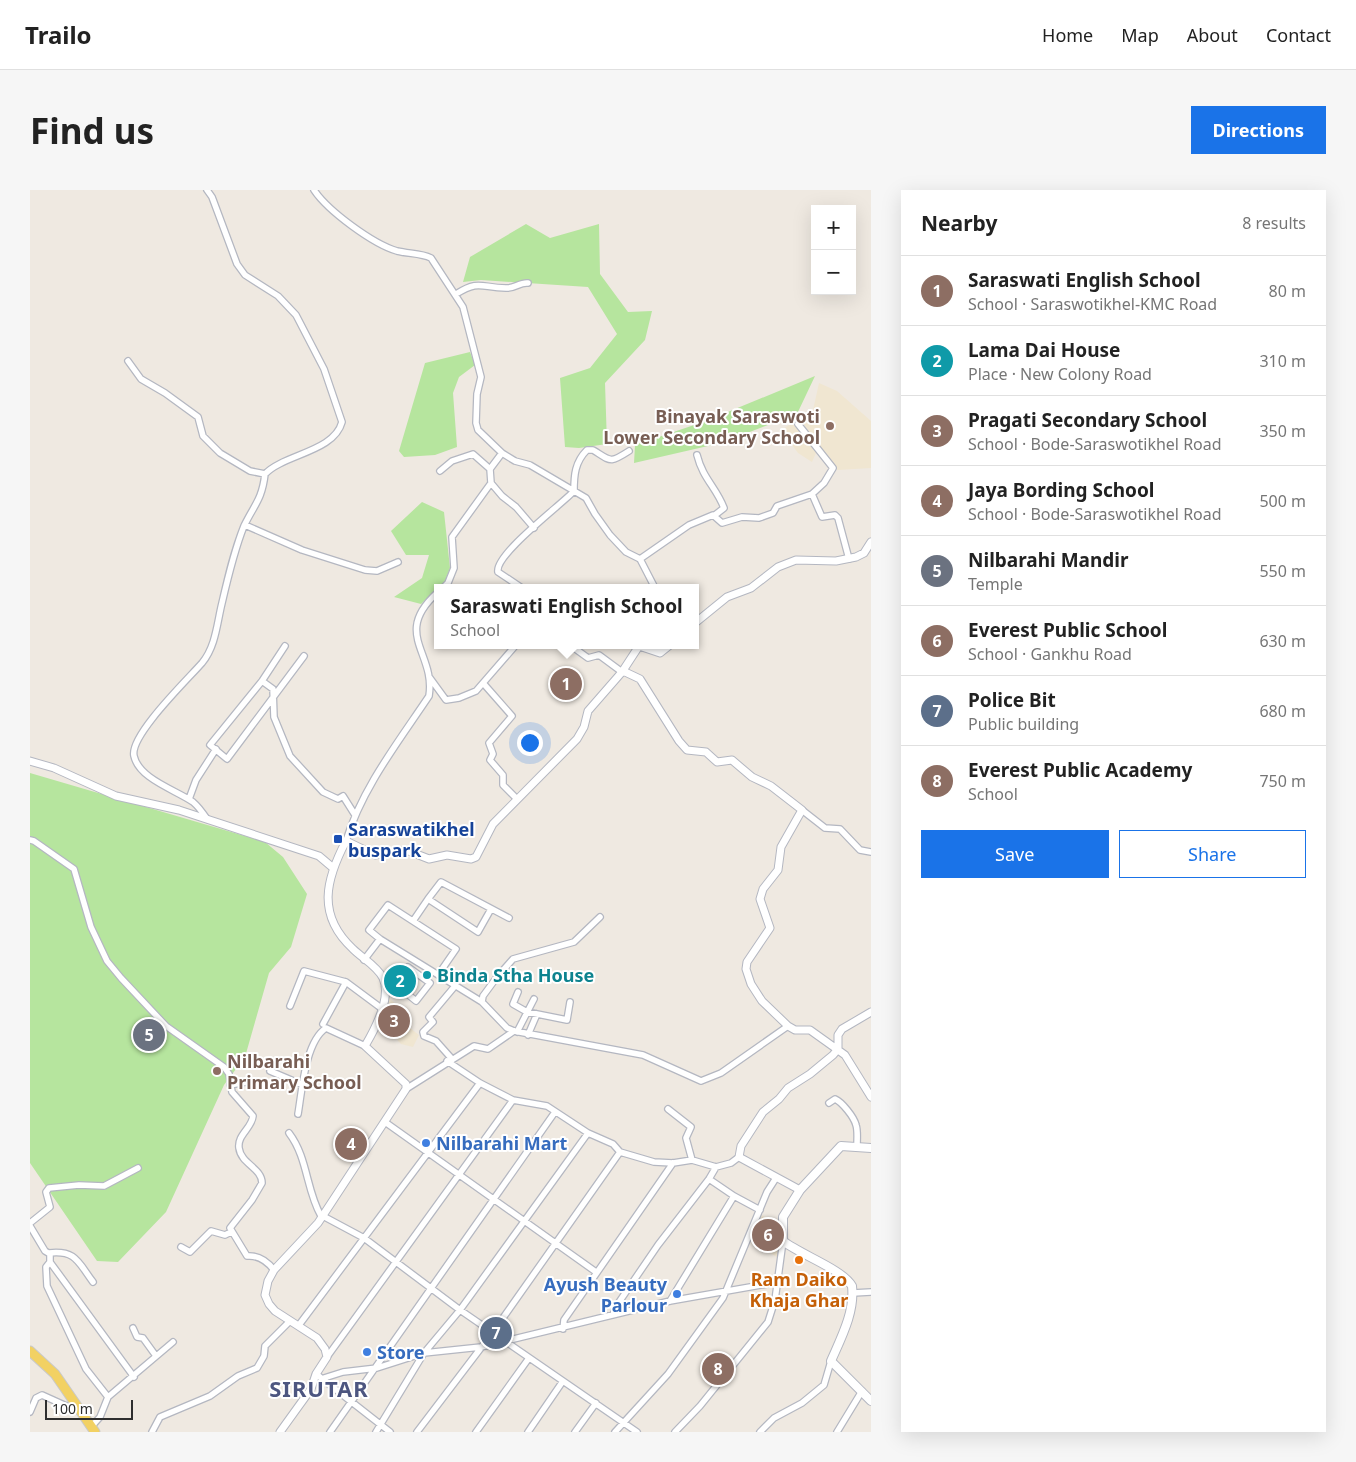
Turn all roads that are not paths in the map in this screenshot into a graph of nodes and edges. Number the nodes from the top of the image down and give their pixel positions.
1 (207, 190) edge
2 (314, 190) edge
3 (528, 283) dead end
4 (456, 294) junction
5 (128, 361) dead end
6 (798, 424) dead end
7 (629, 452) dead end
8 (502, 453) junction
9 (697, 455) dead end
10 (490, 469) junction
11 (440, 471) dead end
12 (265, 474) junction
13 (491, 483) junction
14 (574, 491) junction
15 (812, 494) junction
16 (715, 515) junction
17 (245, 525) junction
18 (534, 528) junction
19 (871, 542) edge
20 (640, 559) junction
21 (849, 559) junction
22 (398, 562) dead end
23 (447, 584) edge
24 (517, 584) edge
25 (653, 584) edge
26 (434, 596) edge
27 (699, 620) edge
28 (285, 646) dead end
29 (513, 649) edge
30 (576, 649) edge
31 (637, 649) edge
32 (648, 649) edge
33 (665, 649) edge
34 (304, 656) dead end
35 (623, 672) junction
36 (428, 678) junction
37 (262, 681) junction
38 (483, 683) junction
39 (273, 700) junction
40 (216, 749) junction
41 (30, 761) edge
42 (516, 798) junction
43 (189, 799) junction
44 (802, 810) junction
45 (355, 815) junction
46 (207, 819) junction
47 (30, 840) edge
48 (346, 841) junction
49 (871, 852) edge
50 (332, 867) junction
51 (428, 899) junction
52 (491, 909) junction
53 (600, 917) dead end
54 (510, 918) dead end
55 (414, 921) junction
56 (380, 939) junction
57 (364, 960) junction
58 (408, 967) dead end
59 (437, 975) junction
60 (346, 982) junction
61 (430, 982) junction
62 (385, 986) junction
63 (455, 986) junction
64 (518, 992) dead end
65 (534, 999) dead end
66 (482, 1002) junction
67 (570, 1002) dead end
68 (290, 1006) dead end
69 (381, 1008) dead end
70 (528, 1012) junction
71 (871, 1012) edge
72 (537, 1014) junction
73 (323, 1024) dead end
74 (788, 1026) junction
75 (515, 1032) junction
76 (528, 1035) junction
77 (365, 1046) junction
78 (838, 1049) junction
79 (450, 1060) junction
80 (270, 1071) dead end
81 (251, 1081) dead end
82 (480, 1083) junction
83 (230, 1085) junction
84 (302, 1085) junction
85 (406, 1089) junction
86 (871, 1097) edge
87 (513, 1100) junction
88 (829, 1104) dead end
89 (668, 1109) dead end
90 (555, 1112) junction
91 (298, 1114) dead end
92 (385, 1122) junction
93 (588, 1133) junction
94 (289, 1134) dead end
95 (857, 1146) junction
96 (871, 1148) edge
97 (620, 1152) junction
98 (428, 1153) junction
99 (739, 1157) junction
100 (692, 1160) junction
101 (673, 1163) junction
102 (716, 1167) junction
103 (138, 1168) dead end
104 (460, 1175) junction
105 (776, 1178) junction
106 (709, 1179) junction
107 (800, 1190) junction
108 (734, 1196) junction
109 (495, 1198) junction
110 (760, 1210) junction
111 (321, 1215) junction
112 (525, 1222) junction
113 (30, 1224) edge
114 (230, 1232) junction
115 (364, 1238) junction
116 (783, 1241) junction
117 (556, 1244) junction
118 (181, 1246) dead end
119 (49, 1253) junction
120 (50, 1262) junction
121 (397, 1263) junction
122 (274, 1270) junction
123 (596, 1272) junction
124 (93, 1282) dead end
125 (778, 1282) junction
126 (431, 1288) junction
127 (871, 1292) edge
128 (725, 1293) junction
129 (853, 1293) junction
130 (670, 1301) junction
131 (460, 1310) junction
132 (613, 1315) junction
133 (290, 1321) junction
134 (299, 1325) junction
135 (132, 1328) dead end
136 (563, 1328) junction
137 (493, 1332) junction
138 (504, 1340) junction
139 (173, 1342) dead end
140 (481, 1347) junction
141 (30, 1351) edge
142 (424, 1353) junction
143 (156, 1356) junction
144 (327, 1357) junction
145 (529, 1358) junction
146 (831, 1361) junction
147 (377, 1368) junction
148 (316, 1374) junction
149 (134, 1377) junction
150 (324, 1378) junction
151 (563, 1381) junction
152 (862, 1392) junction
153 (108, 1397) junction
154 (353, 1402) junction
155 (871, 1402) edge
156 (596, 1403) junction
157 (80, 1410) junction
158 (30, 1412) edge
159 (624, 1423) junction
160 (381, 1424) junction
161 (93, 1429) edge
162 (152, 1432) edge
163 (280, 1432) edge
164 (330, 1432) edge
165 (376, 1432) edge
166 (390, 1432) edge
167 (417, 1432) edge
168 (476, 1432) edge
169 (528, 1432) edge
170 (574, 1432) edge
171 (615, 1432) edge
172 (637, 1432) edge
173 (675, 1432) edge
174 (760, 1432) edge
175 (837, 1432) edge

1 - 12 street
2 - 4 street
3 - 4 street
4 - 8 street
5 - 12 street
6 - 15 street
7 - 14 street
8 - 10 street
8 - 14 street
9 - 16 street
10 - 11 street
10 - 13 street
12 - 17 street
13 - 18 street
13 - 23 street
14 - 18 street
14 - 20 street
15 - 16 street
15 - 21 street
16 - 20 street
17 - 22 street
17 - 43 street
18 - 24 street
19 - 21 street
20 - 25 street
21 - 27 street
26 - 36 street
28 - 37 street
29 - 38 street
30 - 35 street
31 - 35 street
32 - 33 street
34 - 39 street
35 - 42 street
35 - 44 street
36 - 38 street
36 - 45 street
37 - 39 street
37 - 40 street
38 - 42 street
39 - 40 street
39 - 45 street
40 - 43 street
41 - 46 street
42 - 48 street
43 - 46 street
44 - 49 street
44 - 74 street
45 - 48 street
46 - 50 street
47 - 83 street
48 - 50 street
50 - 57 street
51 - 52 street
51 - 52 street
51 - 55 street
52 - 54 street
53 - 66 street
55 - 56 street
55 - 59 street
56 - 57 street
56 - 59 street
57 - 62 street
58 - 61 street
59 - 61 street
59 - 63 street
60 - 68 street
60 - 69 street
60 - 73 street
61 - 62 street
62 - 77 street
63 - 66 street
63 - 79 street
64 - 70 street
65 - 70 street
66 - 75 street
67 - 72 street
70 - 72 street
70 - 75 street
71 - 78 street
72 - 76 street
74 - 76 street
74 - 78 street
75 - 76 street
75 - 79 street
77 - 84 street
77 - 85 street
78 - 86 street
78 - 99 street
79 - 82 street
79 - 85 street
80 - 84 street
81 - 83 street
82 - 87 street
82 - 98 street
83 - 114 street
84 - 91 street
85 - 92 street
87 - 90 street
87 - 104 street
88 - 95 street
89 - 100 street
90 - 93 street
90 - 109 street
92 - 98 street
92 - 111 street
93 - 97 street
93 - 112 street
94 - 111 street
95 - 96 main road
95 - 107 main road
97 - 101 street
97 - 117 street
98 - 104 street
98 - 115 street
99 - 102 street
99 - 105 street
100 - 101 street
100 - 102 street
101 - 123 street
102 - 106 street
103 - 113 street
104 - 109 street
104 - 121 street
105 - 107 street
105 - 110 street
106 - 108 street
106 - 132 street
107 - 116 main road
108 - 110 street
108 - 130 street
109 - 112 street
109 - 126 street
110 - 128 street
111 - 115 street
111 - 122 street
112 - 117 street
112 - 131 street
113 - 119 street
114 - 118 street
114 - 122 street
115 - 121 street
115 - 134 street
116 - 125 street
116 - 129 main road
117 - 123 street
117 - 137 street
119 - 120 street
119 - 124 street
120 - 149 street
120 - 153 street
121 - 126 street
121 - 144 street
122 - 133 street
123 - 136 street
125 - 128 street
125 - 173 street
126 - 131 street
126 - 147 street
127 - 129 street
128 - 130 street
128 - 159 street
129 - 146 main road
130 - 132 street
131 - 137 street
131 - 142 street
132 - 136 street
133 - 134 street
133 - 162 street
134 - 144 street
135 - 143 street
136 - 138 street
137 - 138 street
137 - 140 street
138 - 140 street
138 - 145 street
139 - 143 street
140 - 142 street
140 - 167 street
141 - 157 main road
142 - 147 street
142 - 160 street
143 - 149 street
144 - 148 street
145 - 151 street
145 - 168 street
146 - 152 main road
146 - 174 street
147 - 150 street
147 - 154 street
148 - 150 street
148 - 163 street
149 - 153 street
150 - 154 street
151 - 156 street
151 - 169 street
152 - 155 main road
152 - 175 street
153 - 161 street
154 - 160 street
154 - 164 street
156 - 159 street
156 - 170 street
157 - 158 street
157 - 161 main road
159 - 171 street
159 - 172 street
160 - 165 street
160 - 166 street

